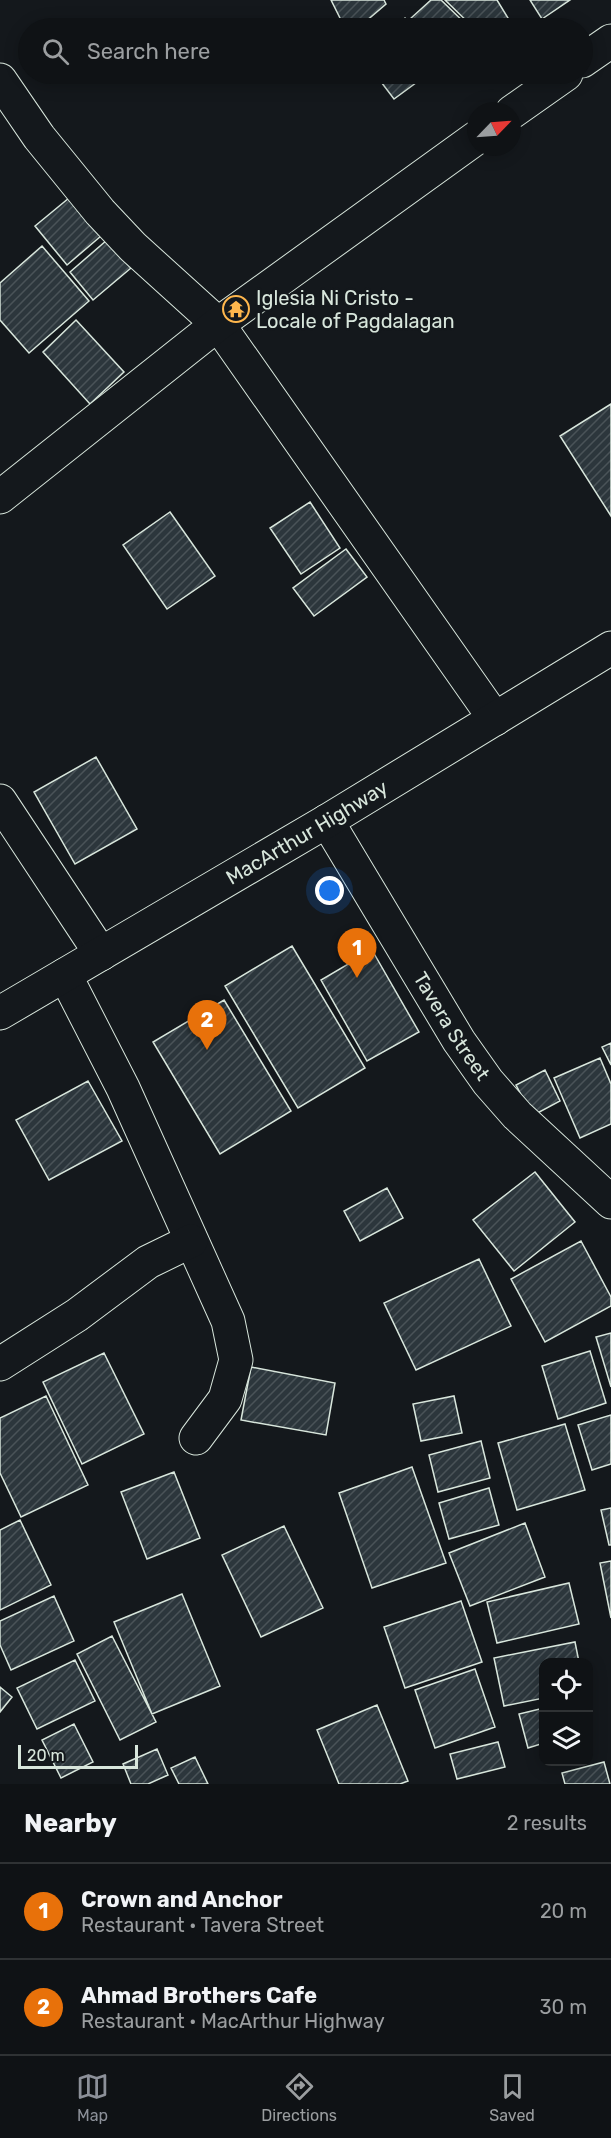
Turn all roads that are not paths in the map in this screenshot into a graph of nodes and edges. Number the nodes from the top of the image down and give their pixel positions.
1 (611, 41) edge
2 (593, 53) edge
3 (0, 80) edge
4 (552, 84) edge
5 (521, 106) edge
6 (467, 144) edge
7 (218, 324) junction
8 (0, 497) edge
9 (611, 648) edge
10 (495, 718) junction
11 (0, 801) edge
12 (327, 821) junction
13 (102, 954) junction
14 (65, 975) junction
15 (0, 1013) edge
16 (611, 1202) edge
17 (191, 1241) junction
18 (0, 1364) edge
19 (196, 1438) dead end

1 - 2 main road
3 - 7 main road
4 - 5 main road
6 - 7 main road
7 - 8 main road
7 - 10 main road
9 - 10 main road, MacArthur Highway
10 - 12 main road, MacArthur Highway
11 - 13 main road
12 - 13 main road, MacArthur Highway
12 - 16 main road, Tavera Street
13 - 14 main road, MacArthur Highway
14 - 15 main road, MacArthur Highway
14 - 17 main road
17 - 18 main road
17 - 19 main road

